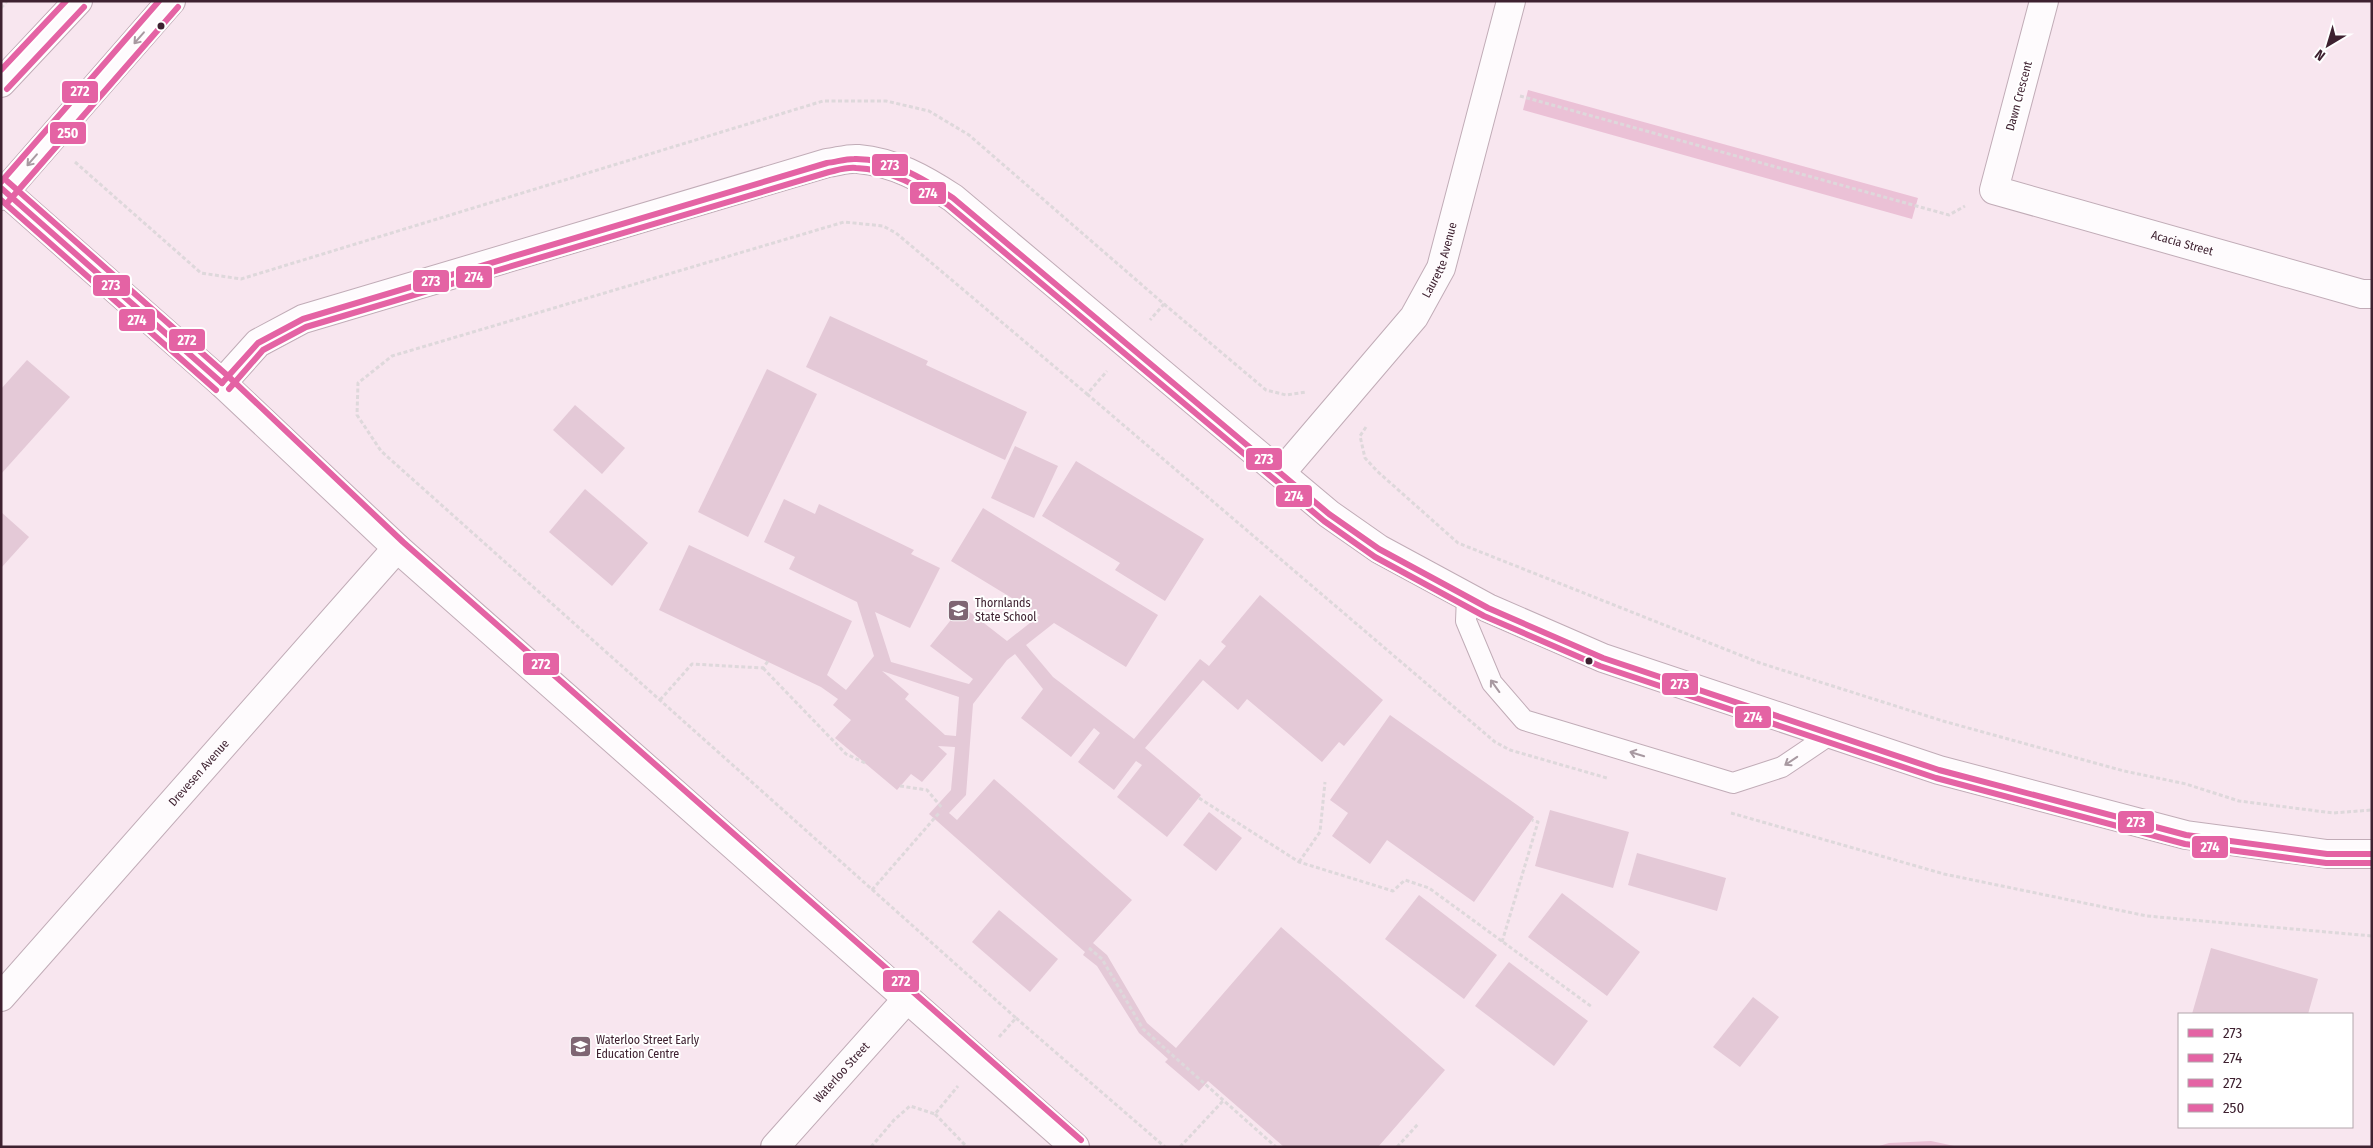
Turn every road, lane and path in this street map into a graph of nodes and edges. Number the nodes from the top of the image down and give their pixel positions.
1 (7, 1) edge
2 (78, 1) edge
3 (171, 1) edge
4 (1511, 1) edge
5 (2044, 1) edge
6 (1, 8) edge
7 (1, 83) edge
8 (1488, 87) junction
9 (81, 168) dead end
10 (1994, 190) junction
11 (3, 192) edge
12 (2372, 294) edge
13 (1164, 304) junction
14 (1129, 346) junction
15 (222, 383) junction
16 (1347, 396) junction
17 (1280, 474) junction
18 (397, 548) junction
19 (1467, 597) junction
20 (768, 661) dead end
21 (763, 668) junction
22 (660, 700) junction
23 (1831, 734) junction
24 (865, 763) dead end
25 (1325, 782) dead end
26 (900, 786) dead end
27 (1199, 798) dead end
28 (943, 809) dead end
29 (2372, 810) edge
30 (939, 813) dead end
31 (1532, 820) dead end
32 (2372, 854) edge
33 (1299, 862) junction
34 (872, 890) junction
35 (1502, 942) junction
36 (1089, 948) dead end
37 (1, 997) edge
38 (907, 999) junction
39 (1592, 1007) dead end
40 (1016, 1018) junction
41 (978, 1062) junction
42 (1224, 1101) junction
43 (935, 1114) junction
44 (1419, 1123) dead end
45 (776, 1147) edge
46 (871, 1147) edge
47 (967, 1147) edge
48 (1075, 1147) edge
49 (1165, 1147) edge
50 (1180, 1147) edge
51 (1276, 1147) edge
52 (1397, 1147) edge

1 - 6 path
2 - 7 main road
3 -> 11 main road
4 - 8 main road, Laurette Avenue
5 - 10 main road, Dawn Crescent
8 - 10 path
8 - 16 main road, Laurette Avenue
9 - 13 path
10 - 12 main road, Acacia Street
11 - 15 main road
13 - 14 path
13 - 16 path
14 - 15 main road
14 - 17 main road
14 - 22 path
15 - 18 main road
16 - 17 main road, Laurette Avenue
16 - 29 path
17 - 19 main road
18 - 37 main road, Drevesen Avenue
18 - 38 main road
19 - 23 main road
23 -> 19 lane
20 - 21 path
21 - 22 path
21 - 24 path
22 - 34 path
23 - 32 main road
25 - 33 path
26 - 28 path
27 - 33 path
30 - 34 path
31 - 35 path
33 - 35 path
34 - 40 path
35 - 39 path
36 - 42 path
38 - 41 main road
38 - 45 main road, Waterloo Street
40 - 41 path
40 - 49 path
41 - 43 path
41 - 48 main road
42 - 50 path
42 - 51 path
43 - 46 path
43 - 47 path
44 - 52 path

